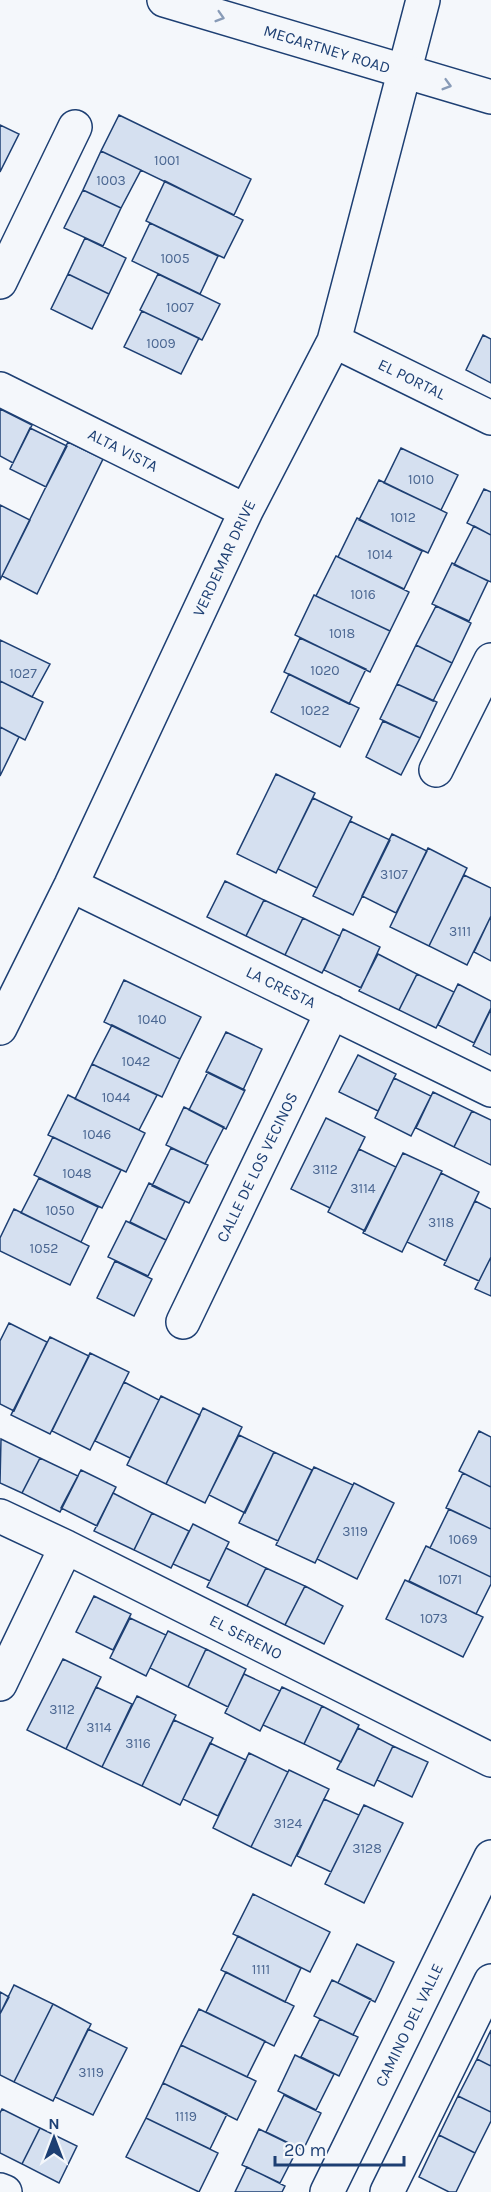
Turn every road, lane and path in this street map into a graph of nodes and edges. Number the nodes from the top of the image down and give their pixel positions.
1 (164, 0) edge
2 (423, 0) edge
3 (403, 72) junction
4 (491, 97) edge
5 (75, 128) dead end
6 (0, 282) edge
7 (334, 341) junction
8 (0, 389) edge
9 (491, 418) edge
10 (246, 511) junction
11 (491, 660) edge
12 (436, 770) dead end
13 (71, 885) junction
14 (332, 1012) junction
15 (0, 1028) edge
16 (491, 1090) edge
17 (183, 1322) dead end
18 (0, 1516) edge
19 (66, 1547) junction
20 (0, 1684) edge
21 (491, 1760) edge
22 (491, 1857) edge
23 (491, 1981) edge
24 (0, 2190) edge
25 (5, 2192) edge
26 (327, 2192) edge
27 (387, 2192) edge

1 -> 3 street, MECARTNEY ROAD
2 - 3 street, VERDEMAR DRIVE
3 -> 4 street, MECARTNEY ROAD
3 - 7 street, VERDEMAR DRIVE
5 - 6 street
7 - 9 street, EL PORTAL
7 - 10 street, VERDEMAR DRIVE
8 - 10 street, ALTA VISTA
10 - 13 street, VERDEMAR DRIVE
11 - 12 street
13 - 14 street, LA CRESTA
13 - 15 street, VERDEMAR DRIVE
14 - 16 street, LA CRESTA
14 - 17 street, CALLE DE LOS VECINOS
18 - 19 street, EL SERENO
19 - 20 street
19 - 21 street, EL SERENO
22 - 26 street, CAMINO DEL VALLE
23 - 27 street
24 - 25 street

